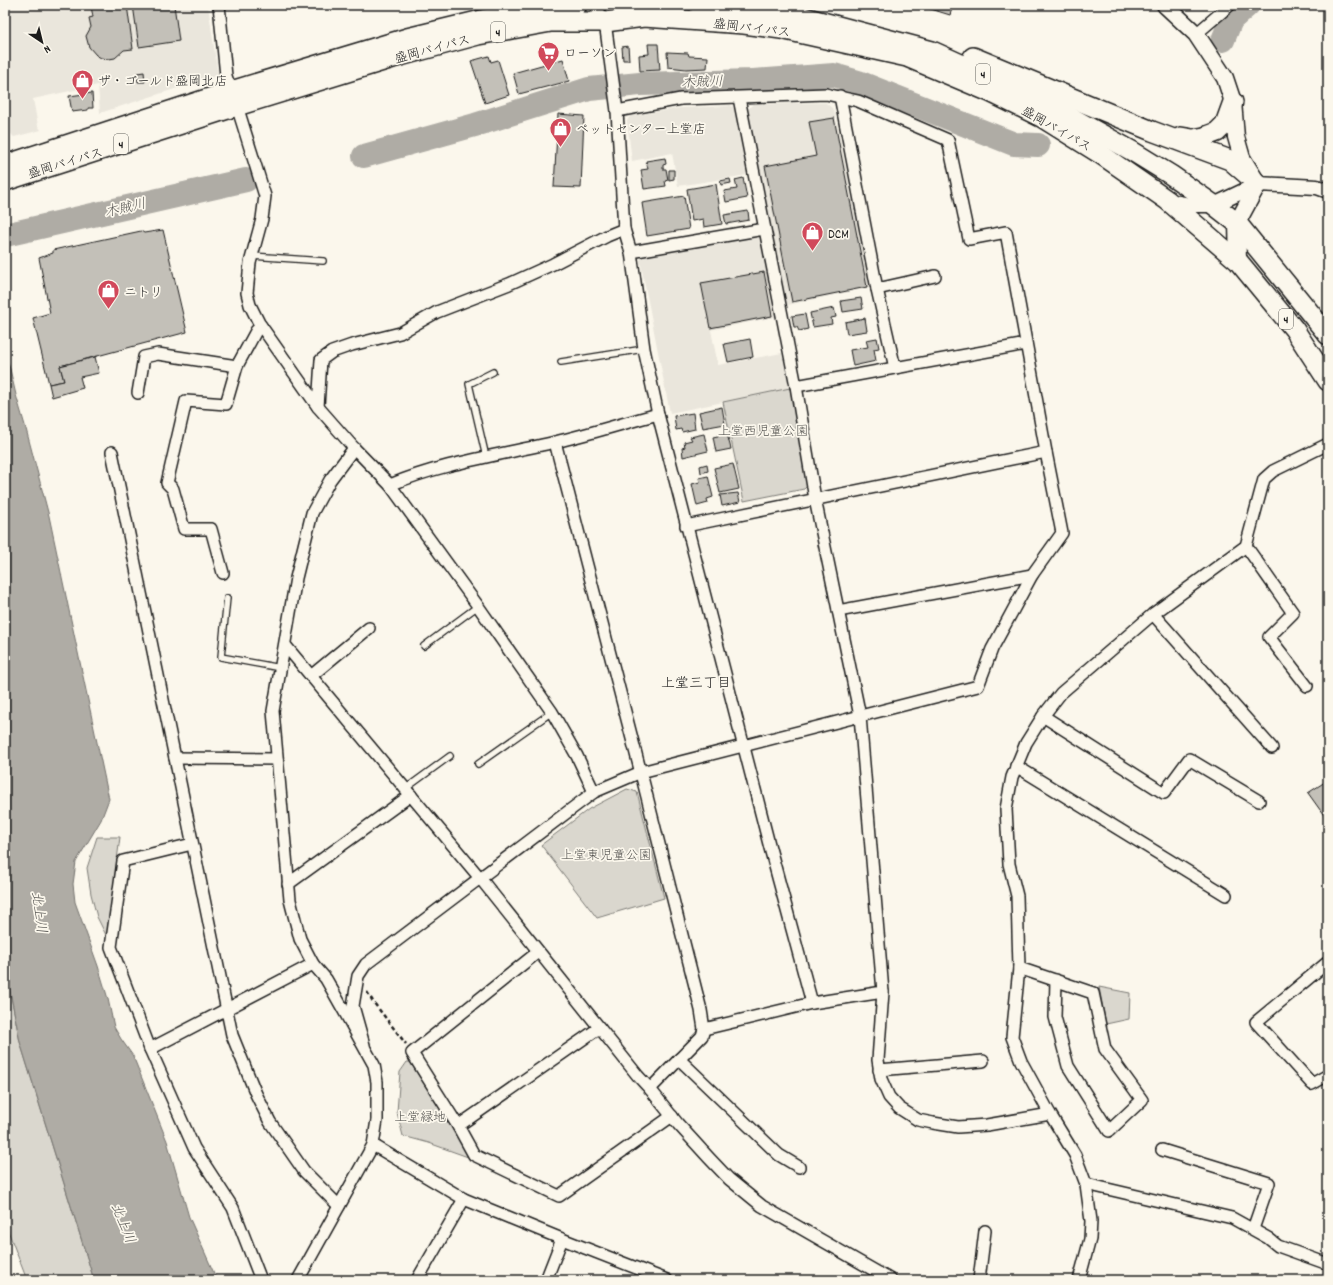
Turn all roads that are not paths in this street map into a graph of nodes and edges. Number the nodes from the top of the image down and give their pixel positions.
1 (219, 5) edge
2 (577, 5) edge
3 (595, 5) edge
4 (698, 5) edge
5 (800, 5) edge
6 (1165, 5) edge
7 (1230, 5) edge
8 (605, 22) junction
9 (1196, 34) junction
10 (840, 96) junction
11 (739, 98) junction
12 (234, 99) junction
13 (1233, 102) junction
14 (617, 111) junction
15 (1152, 130) junction
16 (5, 165) edge
17 (5, 181) edge
18 (1258, 184) junction
19 (1328, 191) edge
20 (1167, 200) junction
21 (1214, 205) junction
22 (1237, 223) junction
23 (624, 229) junction
24 (764, 229) junction
25 (631, 252) junction
26 (252, 256) junction
27 (323, 261) dead end
28 (1238, 261) junction
29 (935, 276) dead end
30 (878, 290) junction
31 (261, 326) junction
32 (1328, 335) edge
33 (1026, 344) junction
34 (644, 349) junction
35 (561, 362) dead end
36 (237, 366) junction
37 (895, 368) junction
38 (493, 372) dead end
39 (1328, 381) edge
40 (796, 386) junction
41 (138, 394) dead end
42 (318, 407) junction
43 (658, 414) junction
44 (555, 442) junction
45 (1328, 444) edge
46 (354, 448) junction
47 (112, 452) dead end
48 (1046, 452) junction
49 (486, 457) junction
50 (390, 485) junction
51 (815, 499) junction
52 (686, 526) junction
53 (1246, 546) junction
54 (223, 573) dead end
55 (1032, 575) junction
56 (227, 598) dead end
57 (478, 606) junction
58 (838, 611) junction
59 (1153, 614) junction
60 (369, 628) dead end
61 (285, 645) junction
62 (424, 646) dead end
63 (281, 668) junction
64 (311, 676) junction
65 (1307, 686) dead end
66 (552, 712) junction
67 (860, 716) junction
68 (1043, 716) junction
69 (744, 745) junction
70 (1272, 748) dead end
71 (450, 756) dead end
72 (175, 758) junction
73 (277, 758) junction
74 (478, 764) dead end
75 (1016, 766) junction
76 (641, 772) junction
77 (408, 792) junction
78 (594, 792) junction
79 (1259, 801) dead end
80 (192, 844) junction
81 (480, 878) junction
82 (288, 884) junction
83 (1226, 895) dead end
84 (538, 952) junction
85 (1328, 962) edge
86 (313, 964) junction
87 (1019, 968) junction
88 (1056, 980) junction
89 (883, 992) junction
90 (812, 1003) junction
91 (227, 1009) junction
92 (599, 1028) junction
93 (704, 1029) junction
94 (364, 1045) junction
95 (150, 1049) junction
96 (679, 1059) junction
97 (984, 1061) dead end
98 (879, 1070) junction
99 (1328, 1075) edge
100 (650, 1089) junction
101 (1050, 1114) junction
102 (672, 1116) junction
103 (458, 1126) junction
104 (373, 1145) junction
105 (1162, 1150) dead end
106 (799, 1167) dead end
107 (1086, 1184) junction
108 (464, 1199) junction
109 (339, 1206) junction
110 (1253, 1229) junction
111 (985, 1231) dead end
112 (562, 1239) junction
113 (1328, 1264) edge
114 (261, 1280) edge
115 (298, 1280) edge
116 (417, 1280) edge
117 (546, 1280) edge
118 (667, 1280) edge
119 (890, 1280) edge
120 (979, 1280) edge
121 (1079, 1280) edge

1 - 12 street
2 - 12 highway, 盛岡バイパス / 4
3 - 8 street
4 - 21 highway, 盛岡バイパス / 4
5 - 15 highway
6 - 9 main road
7 - 9 street
8 - 12 highway, 盛岡バイパス / 4
8 - 14 street
8 - 20 highway, 盛岡バイパス / 4
9 - 13 main road
10 - 11 street
10 - 30 street
10 - 33 street
11 - 14 street
11 - 24 street
12 - 16 highway, 盛岡バイパス / 4
12 - 17 highway, 盛岡バイパス / 4
12 - 26 street
13 - 15 highway
13 - 18 main road
14 - 23 street
15 - 18 highway
18 - 19 street
18 - 21 street
18 - 22 main road
20 - 21 street
20 - 28 highway, 盛岡バイパス / 4
21 - 22 highway, 盛岡バイパス / 4
22 - 28 main road
22 - 32 highway, 盛岡バイパス / 4
23 - 25 street
23 - 42 street
24 - 25 street
24 - 40 street
25 - 34 street
26 - 27 lane
26 - 31 street
28 - 39 highway, 盛岡バイパス / 4
29 - 30 street
30 - 37 street
31 - 36 street
31 - 42 street
33 - 37 street
33 - 48 street
34 - 35 lane
34 - 43 street
36 - 41 street
36 - 54 street
37 - 40 street
38 - 49 lane
40 - 51 street
42 - 46 street
43 - 44 street
43 - 52 street
44 - 49 street
44 - 76 street
45 - 53 street
46 - 50 street
46 - 61 street
47 - 72 street
48 - 51 street
48 - 55 street
49 - 50 street
50 - 57 street
51 - 52 street
51 - 58 street
52 - 69 street
53 - 59 street
53 - 65 street
55 - 58 street
55 - 67 street
56 - 63 lane
57 - 62 lane
57 - 66 street
58 - 67 street
59 - 68 street
59 - 70 street
60 - 64 street
61 - 63 street
61 - 64 street
63 - 73 street
64 - 77 street
66 - 74 lane
66 - 78 street
67 - 69 street
67 - 89 street
68 - 75 street
68 - 79 street
69 - 76 street
69 - 90 street
71 - 77 lane
72 - 73 street
72 - 80 street
73 - 82 street
75 - 83 street
75 - 87 street
76 - 78 street
76 - 93 street
77 - 81 street
77 - 82 street
78 - 81 street
80 - 91 street
80 - 95 street
81 - 84 street
81 - 94 street
82 - 86 street
84 - 92 street
84 - 103 street
85 - 99 street
86 - 91 street
86 - 94 street
87 - 88 street
87 - 101 street
88 - 88 street
89 - 90 street
89 - 98 street
90 - 93 street
91 - 95 street
91 - 109 street
92 - 100 street
92 - 103 street
93 - 96 street
94 - 104 street
95 - 114 street
96 - 100 street
96 - 106 street
97 - 98 street
98 - 101 street
100 - 102 street
101 - 107 street
102 - 103 street
102 - 119 street
104 - 108 street
104 - 109 street
105 - 110 street
107 - 110 street
107 - 121 street
108 - 112 street
108 - 116 street
109 - 115 street
110 - 113 street
111 - 120 street
112 - 117 street
112 - 118 street

